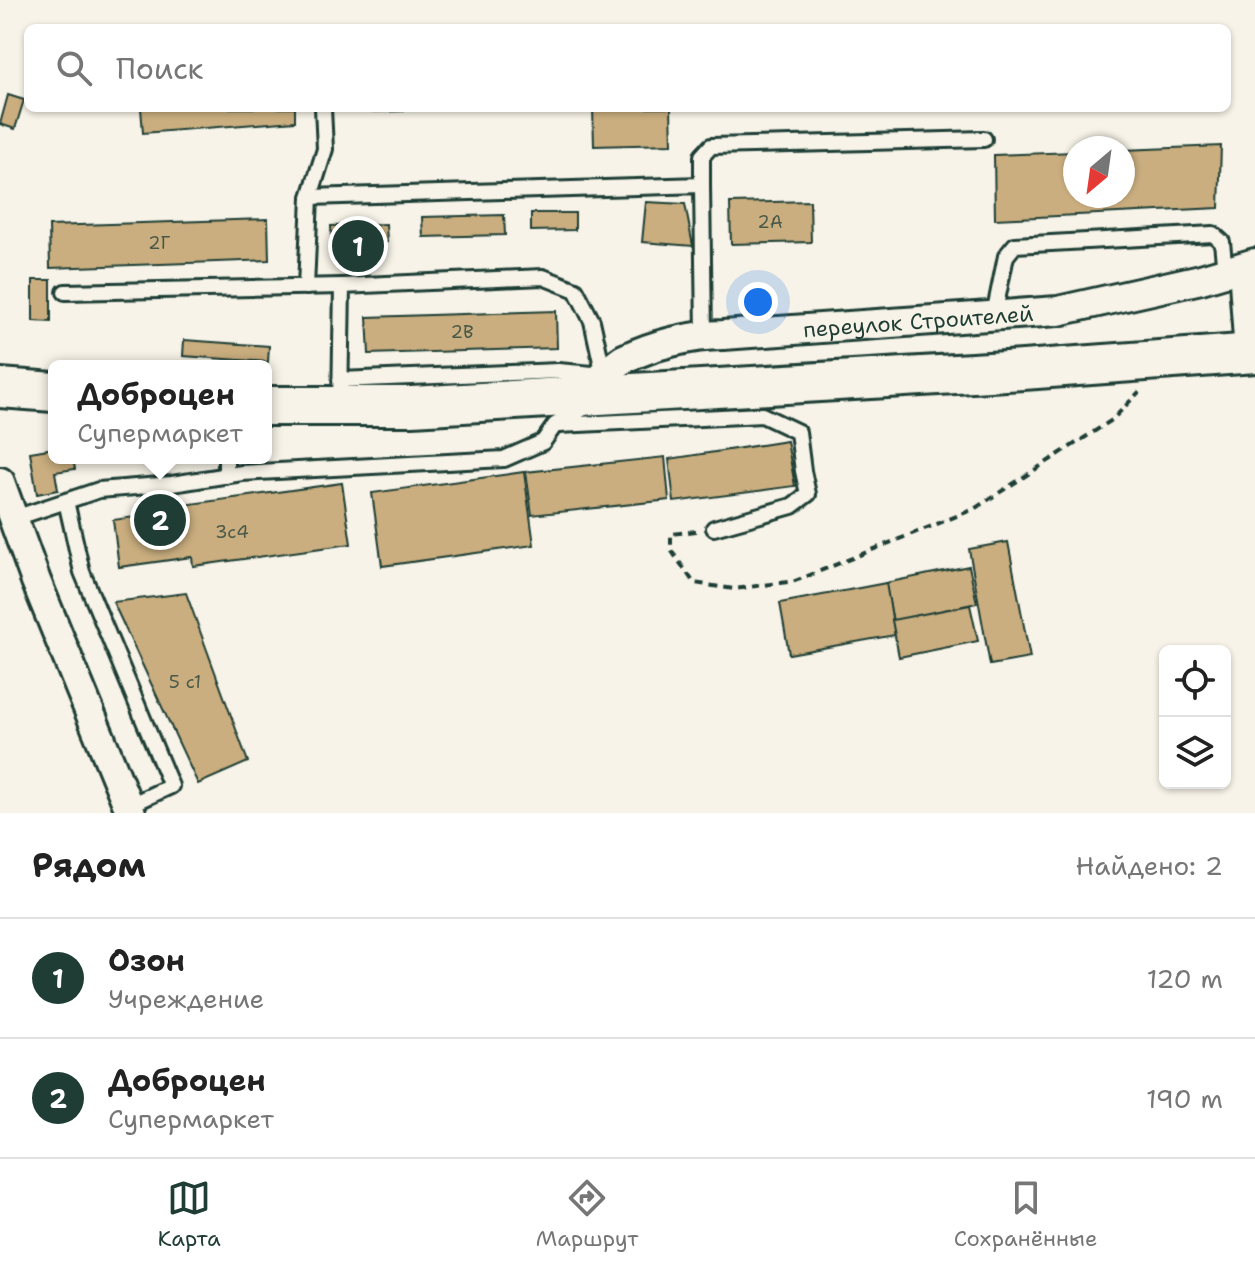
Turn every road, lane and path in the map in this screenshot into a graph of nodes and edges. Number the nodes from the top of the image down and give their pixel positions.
1 (323, 112) edge
2 (984, 139) dead end
3 (702, 185) junction
4 (310, 197) junction
5 (1241, 267) edge
6 (342, 286) junction
7 (306, 287) junction
8 (65, 292) dead end
9 (994, 315) junction
10 (704, 335) junction
11 (1252, 353) edge
12 (1171, 359) junction
13 (605, 385) junction
14 (0, 388) edge
15 (48, 392) edge
16 (340, 392) junction
17 (272, 405) edge
18 (555, 425) junction
19 (226, 464) edge
20 (226, 476) junction
21 (0, 482) edge
22 (66, 501) junction
23 (12, 519) junction
24 (714, 528) joint
25 (129, 809) edge

1 - 4 lane
2 - 3 lane
3 - 4 lane
3 - 10 lane
4 - 7 lane
5 - 9 street, переулок Строителей
5 - 9 lane
5 - 11 street
6 - 7 lane
6 - 13 lane
6 - 16 lane
7 - 8 lane
9 - 10 street, переулок Строителей
10 - 13 street, переулок Строителей
11 - 12 main road
12 - 13 main road
12 - 24 path
13 - 16 main road
13 - 18 lane
14 - 15 main road
16 - 17 main road
18 - 20 lane
18 - 24 lane
19 - 20 lane
20 - 22 lane
21 - 23 street
22 - 23 lane
22 - 25 lane
23 - 25 street

